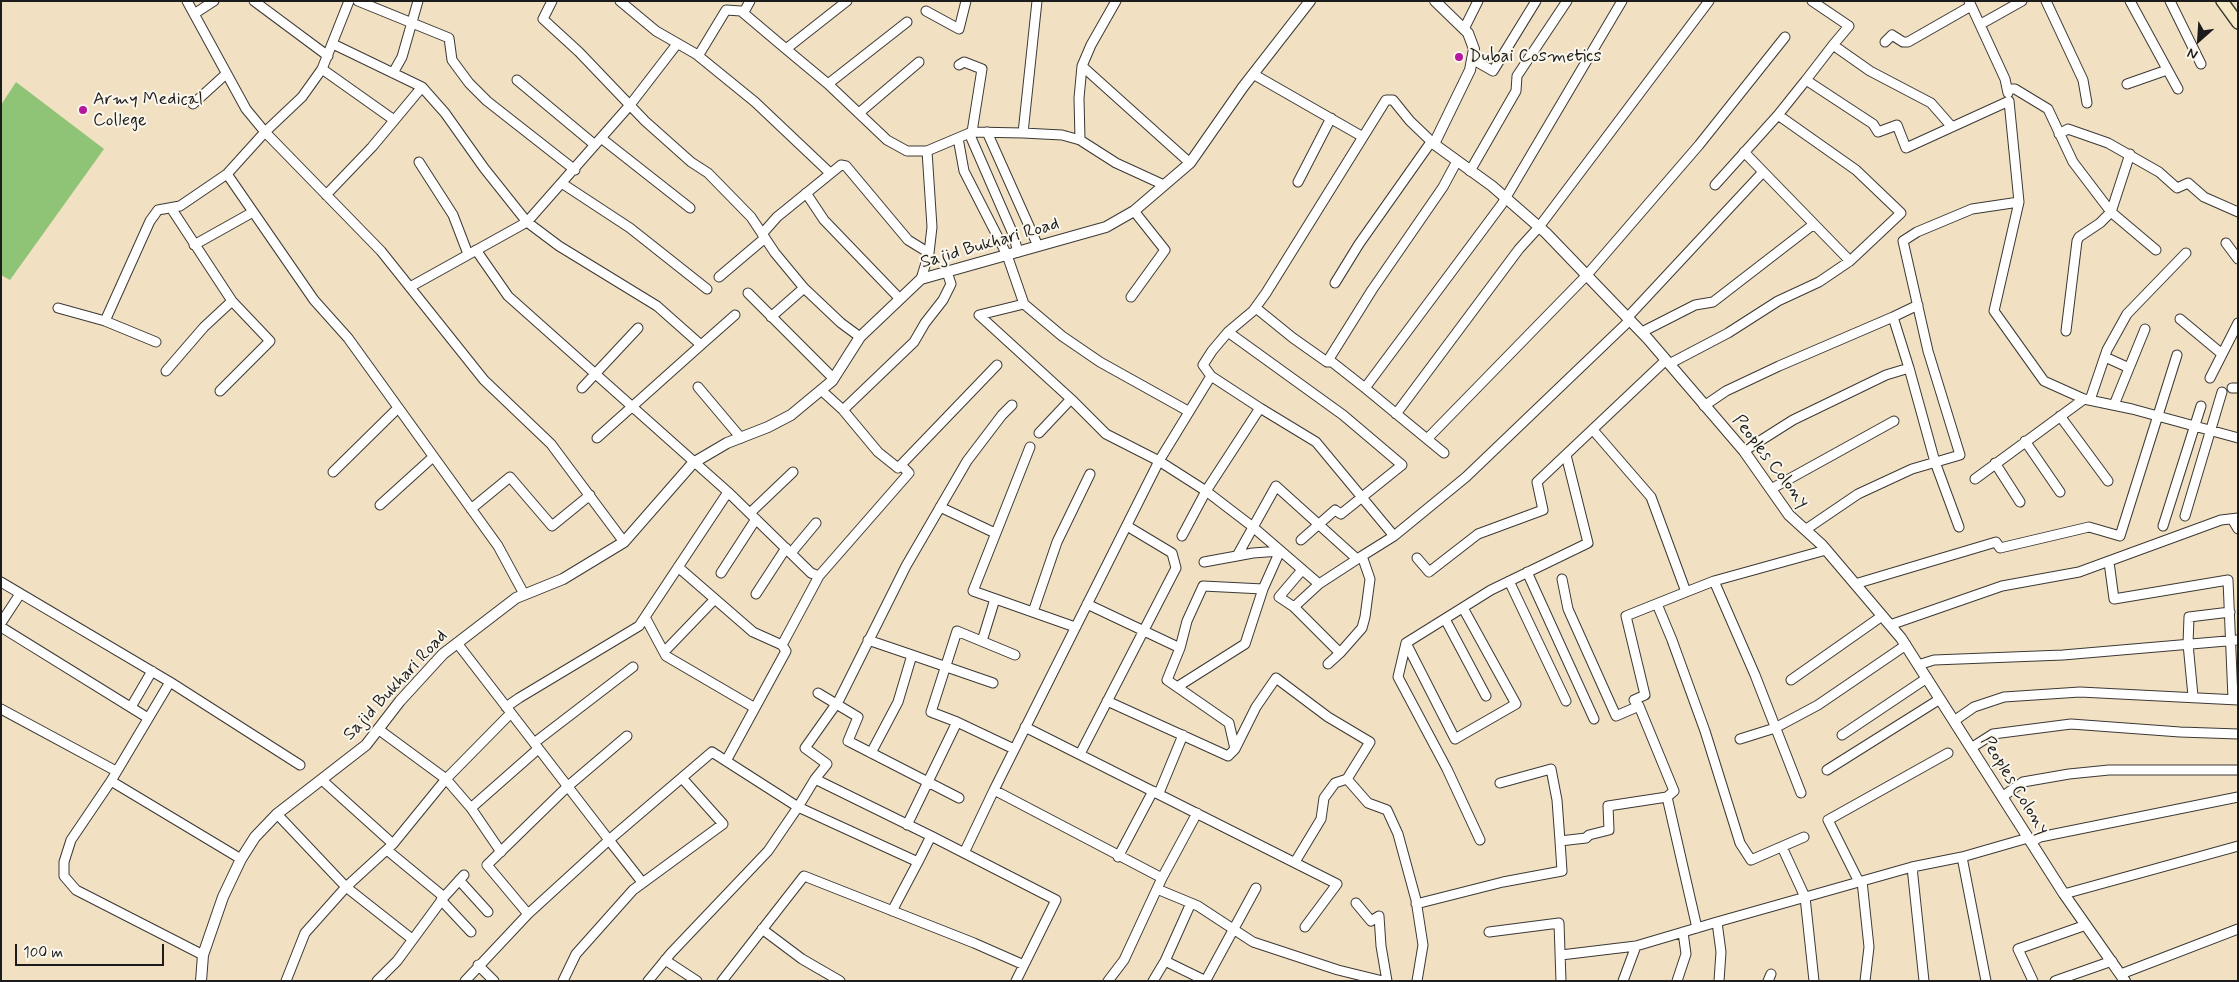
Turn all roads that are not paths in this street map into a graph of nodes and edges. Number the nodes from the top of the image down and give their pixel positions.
1 (187, 1) edge
2 (214, 1) edge
3 (254, 1) edge
4 (418, 1) edge
5 (552, 1) edge
6 (750, 1) edge
7 (847, 1) edge
8 (966, 1) edge
9 (1037, 1) edge
10 (1116, 1) edge
11 (1310, 1) edge
12 (1435, 1) edge
13 (1478, 1) edge
14 (1536, 1) edge
15 (1567, 1) edge
16 (1622, 1) edge
17 (1709, 1) edge
18 (1812, 1) edge
19 (2022, 1) edge
20 (2046, 1) edge
21 (2130, 1) edge
22 (2170, 1) edge
23 (2222, 1) edge
24 (350, 2) edge
25 (621, 2) edge
26 (1970, 3) edge
27 (926, 11) dead end
28 (741, 12) junction
29 (194, 14) junction
30 (908, 22) dead end
31 (2238, 23) edge
32 (412, 24) junction
33 (1981, 24) junction
34 (1464, 29) junction
35 (1785, 38) dead end
36 (1884, 42) dead end
37 (333, 44) junction
38 (677, 44) junction
39 (1833, 45) junction
40 (786, 49) junction
41 (696, 54) junction
42 (328, 56) junction
43 (1472, 59) junction
44 (919, 62) dead end
45 (2201, 64) dead end
46 (959, 65) dead end
47 (1082, 66) junction
48 (322, 69) junction
49 (2167, 70) junction
50 (226, 74) junction
51 (393, 74) junction
52 (1253, 74) junction
53 (517, 80) dead end
54 (1806, 80) junction
55 (828, 84) junction
56 (2127, 84) dead end
57 (422, 87) junction
58 (2007, 89) junction
59 (2178, 89) dead end
60 (2009, 102) junction
61 (2087, 103) dead end
62 (193, 104) dead end
63 (630, 105) junction
64 (859, 113) junction
65 (1778, 115) junction
66 (1331, 118) junction
67 (394, 120) junction
68 (1952, 127) junction
69 (265, 132) junction
70 (987, 132) junction
71 (971, 133) junction
72 (1023, 133) junction
73 (2059, 134) junction
74 (1363, 137) junction
75 (958, 138) junction
76 (1080, 140) junction
77 (598, 142) junction
78 (1433, 143) junction
79 (926, 151) junction
80 (1744, 152) junction
81 (2130, 154) junction
82 (1456, 161) junction
83 (419, 162) dead end
84 (1190, 162) junction
85 (575, 170) junction
86 (1470, 171) junction
87 (1763, 172) junction
88 (830, 173) junction
89 (227, 174) junction
90 (1298, 182) dead end
91 (563, 184) junction
92 (1715, 184) dead end
93 (1164, 185) junction
94 (806, 193) junction
95 (326, 195) junction
96 (1504, 197) junction
97 (2019, 202) junction
98 (171, 208) junction
99 (690, 208) dead end
100 (1134, 211) junction
101 (253, 212) junction
102 (2111, 212) junction
103 (2238, 212) edge
104 (527, 222) junction
105 (1814, 224) junction
106 (1540, 227) junction
107 (763, 236) junction
108 (2226, 243) dead end
109 (194, 245) junction
110 (1038, 246) junction
111 (2156, 250) dead end
112 (472, 252) junction
113 (1018, 252) junction
114 (929, 253) junction
115 (2186, 253) dead end
116 (1007, 255) junction
117 (2238, 259) edge
118 (1850, 261) junction
119 (946, 272) junction
120 (1586, 276) junction
121 (719, 277) dead end
122 (921, 279) junction
123 (1335, 283) dead end
124 (410, 287) junction
125 (804, 288) junction
126 (707, 289) dead end
127 (748, 293) dead end
128 (1131, 297) dead end
129 (900, 299) junction
130 (232, 301) junction
131 (1024, 304) junction
132 (1918, 305) junction
133 (58, 308) dead end
134 (1256, 308) junction
135 (735, 315) dead end
136 (771, 317) junction
137 (1893, 318) junction
138 (1629, 319) junction
139 (2180, 319) dead end
140 (104, 321) junction
141 (2238, 323) edge
142 (638, 328) dead end
143 (2145, 329) dead end
144 (2066, 331) dead end
145 (1228, 332) junction
146 (1642, 332) junction
147 (860, 336) junction
148 (156, 342) dead end
149 (701, 345) junction
150 (2222, 354) junction
151 (2177, 355) dead end
152 (2105, 357) junction
153 (1327, 362) junction
154 (1667, 362) junction
155 (997, 364) dead end
156 (2127, 367) junction
157 (1909, 368) junction
158 (166, 371) dead end
159 (597, 374) junction
160 (1211, 376) junction
161 (833, 378) junction
162 (2210, 378) dead end
163 (698, 387) dead end
164 (582, 388) dead end
165 (1365, 388) junction
166 (820, 390) junction
167 (220, 392) dead end
168 (2222, 392) dead end
169 (1070, 399) junction
170 (2087, 399) junction
171 (631, 405) junction
172 (2114, 405) junction
173 (1012, 406) dead end
174 (1704, 406) junction
175 (2201, 406) dead end
176 (398, 408) junction
177 (1260, 408) junction
178 (843, 410) junction
179 (1188, 411) junction
180 (1396, 414) junction
181 (2060, 416) junction
182 (2157, 416) junction
183 (1894, 421) dead end
184 (2196, 426) junction
185 (1593, 430) junction
186 (2212, 431) junction
187 (1040, 433) dead end
188 (597, 438) dead end
189 (741, 438) junction
190 (2238, 438) edge
191 (1428, 440) junction
192 (2025, 441) junction
193 (1030, 446) dead end
194 (1744, 451) junction
195 (1444, 453) dead end
196 (1566, 455) junction
197 (433, 457) junction
198 (1159, 461) junction
199 (1935, 462) junction
200 (693, 463) junction
201 (1995, 463) junction
202 (901, 465) junction
203 (333, 472) dead end
204 (793, 472) dead end
205 (1090, 474) dead end
206 (1976, 478) dead end
207 (2108, 481) dead end
208 (1771, 489) junction
209 (728, 492) junction
210 (1206, 492) junction
211 (2060, 492) dead end
212 (590, 495) junction
213 (1363, 496) junction
214 (2020, 502) dead end
215 (380, 505) dead end
216 (940, 507) junction
217 (471, 509) junction
218 (753, 516) junction
219 (2184, 516) dead end
220 (2235, 519) edge
221 (816, 523) dead end
222 (1318, 525) junction
223 (1126, 526) junction
224 (2163, 526) dead end
225 (1253, 527) junction
226 (1958, 527) dead end
227 (2238, 529) edge
228 (1805, 530) junction
229 (994, 532) junction
230 (1182, 536) dead end
231 (1394, 536) junction
232 (1301, 540) dead end
233 (624, 542) junction
234 (788, 550) junction
235 (1826, 550) junction
236 (1280, 551) junction
237 (1237, 556) junction
238 (1360, 557) junction
239 (1417, 558) dead end
240 (1204, 562) dead end
241 (2109, 562) junction
242 (678, 568) junction
243 (1302, 570) junction
244 (1528, 572) junction
245 (721, 573) dead end
246 (819, 576) junction
247 (2238, 578) edge
248 (1562, 579) dead end
249 (2228, 580) junction
250 (1509, 581) junction
251 (1714, 581) junction
252 (1, 582) edge
253 (1319, 584) junction
254 (1855, 584) junction
255 (1263, 588) junction
256 (1686, 592) junction
257 (20, 594) junction
258 (524, 594) junction
259 (756, 594) dead end
260 (996, 599) junction
261 (714, 600) junction
262 (1087, 604) junction
263 (1657, 604) junction
264 (1294, 607) junction
265 (1463, 608) junction
266 (1033, 612) junction
267 (2230, 612) junction
268 (1882, 616) junction
269 (645, 617) junction
270 (1445, 619) junction
271 (1, 623) edge
272 (1890, 624) junction
273 (1, 627) edge
274 (1075, 627) junction
275 (1143, 630) junction
276 (868, 640) junction
277 (2235, 640) edge
278 (982, 642) junction
279 (457, 643) junction
280 (1406, 643) junction
281 (2188, 644) junction
282 (782, 645) junction
283 (1906, 645) junction
284 (1180, 648) junction
285 (664, 652) junction
286 (1340, 653) junction
287 (912, 655) junction
288 (1015, 655) dead end
289 (1328, 664) dead end
290 (1918, 665) junction
291 (633, 667) dead end
292 (946, 667) junction
293 (152, 671) junction
294 (1927, 678) junction
295 (1791, 680) dead end
296 (170, 682) junction
297 (993, 682) dead end
298 (1177, 687) junction
299 (818, 693) dead end
300 (1486, 696) dead end
301 (2192, 696) junction
302 (1940, 699) junction
303 (2236, 700) edge
304 (1107, 701) junction
305 (1566, 701) dead end
306 (836, 704) junction
307 (1639, 706) junction
308 (130, 707) junction
309 (755, 708) junction
310 (1, 709) edge
311 (508, 710) junction
312 (148, 718) junction
313 (1594, 718) dead end
314 (1954, 721) junction
315 (957, 722) junction
316 (1025, 728) junction
317 (1775, 728) junction
318 (378, 729) junction
319 (2238, 734) edge
320 (1842, 735) dead end
321 (627, 736) dead end
322 (1183, 736) junction
323 (1740, 739) dead end
324 (536, 746) junction
325 (1235, 748) junction
326 (1971, 748) junction
327 (1014, 749) junction
328 (872, 753) junction
329 (1948, 753) dead end
330 (1080, 754) junction
331 (726, 761) junction
332 (300, 765) dead end
333 (1826, 770) dead end
334 (2238, 770) edge
335 (116, 772) junction
336 (682, 778) junction
337 (446, 779) junction
338 (815, 779) junction
339 (1347, 779) junction
340 (322, 780) junction
341 (111, 781) junction
342 (928, 782) junction
343 (1500, 783) dead end
344 (567, 787) junction
345 (994, 790) junction
346 (1156, 792) junction
347 (1801, 793) dead end
348 (1667, 797) junction
349 (2002, 797) junction
350 (2238, 797) edge
351 (960, 798) dead end
352 (798, 807) junction
353 (471, 808) junction
354 (1197, 813) junction
355 (277, 814) junction
356 (907, 825) junction
357 (931, 836) junction
358 (1804, 837) dead end
359 (609, 840) junction
360 (1480, 840) dead end
361 (2029, 840) junction
362 (1560, 841) junction
363 (2238, 846) edge
364 (390, 847) junction
365 (1782, 847) junction
366 (501, 852) junction
367 (964, 853) junction
368 (1118, 856) junction
369 (1962, 857) junction
370 (241, 859) junction
371 (918, 862) junction
372 (1295, 862) junction
373 (1912, 867) junction
374 (1162, 878) junction
375 (1861, 881) junction
376 (642, 882) junction
377 (346, 887) junction
378 (1256, 888) dead end
379 (1157, 889) junction
380 (2064, 894) junction
381 (1805, 897) junction
382 (442, 898) junction
383 (1191, 903) junction
384 (1356, 903) dead end
385 (1416, 904) junction
386 (892, 911) junction
387 (488, 912) dead end
388 (528, 914) junction
389 (1717, 922) junction
390 (2086, 924) junction
391 (1305, 927) dead end
392 (1697, 928) junction
393 (762, 929) junction
394 (2238, 929) edge
395 (1234, 930) junction
396 (471, 932) dead end
397 (1489, 932) dead end
398 (1683, 932) junction
399 (412, 939) junction
400 (1636, 946) junction
401 (1561, 954) junction
402 (203, 955) junction
403 (665, 960) junction
404 (1165, 961) junction
405 (2112, 961) junction
406 (478, 965) junction
407 (1024, 965) junction
408 (2123, 978) edge
409 (201, 981) edge
410 (286, 981) edge
411 (377, 981) edge
412 (465, 981) edge
413 (494, 981) edge
414 (563, 981) edge
415 (648, 981) edge
416 (697, 981) edge
417 (722, 981) edge
418 (840, 981) edge
419 (1016, 981) edge
420 (1108, 981) edge
421 (1153, 981) edge
422 (1206, 981) edge
423 (1385, 981) edge
424 (1417, 981) edge
425 (1561, 981) edge
426 (1623, 981) edge
427 (1676, 981) edge
428 (1719, 981) edge
429 (1814, 981) edge
430 (1865, 981) edge
431 (1924, 981) edge
432 (1986, 981) edge
433 (2033, 981) edge
434 (2055, 981) edge

1 - 29 street
2 - 29 street
3 - 42 street
4 - 32 street
5 - 63 street
6 - 28 street
7 - 40 street
8 - 27 street
9 - 72 street
10 - 47 street
11 - 52 street, Sajid Bukhari Road
12 - 34 street
13 - 34 street
14 - 43 street
15 - 86 street
16 - 96 street
17 - 106 street
18 - 39 street
19 - 33 street
20 - 61 street
21 - 49 street
22 - 45 street
23 - 31 main road
24 - 32 street
24 - 37 street
25 - 38 street
26 - 33 street
26 - 36 street
28 - 40 street
28 - 41 street
29 - 50 street
30 - 55 street
32 - 51 street
32 - 85 street
33 - 58 street
34 - 43 street
35 - 120 street
37 - 42 street
37 - 51 street
38 - 41 street
38 - 63 street
39 - 54 street
39 - 68 street
40 - 55 street
41 - 88 street
42 - 48 street
43 - 78 street
44 - 64 street
46 - 71 street
47 - 76 street
47 - 84 street
48 - 67 street
48 - 69 street
49 - 56 street
49 - 59 street
50 - 62 street
50 - 69 street
51 - 57 street
52 - 66 street
52 - 84 street, Sajid Bukhari Road
53 - 77 street
54 - 65 street
54 - 68 street
55 - 64 street
57 - 67 street
57 - 104 street
58 - 60 street
58 - 73 street
60 - 68 street
60 - 97 street
63 - 77 street
63 - 107 street
64 - 79 street
65 - 80 street
65 - 118 street
66 - 74 street
66 - 90 street
67 - 95 street
69 - 89 street
69 - 95 street
70 - 71 street
70 - 72 street
70 - 110 street
71 - 75 street
71 - 113 street
72 - 76 street
73 - 81 street
73 - 102 street
74 - 78 street
74 - 134 street
75 - 79 street
75 - 116 street
76 - 93 street
77 - 85 street
77 - 99 street
78 - 82 street, Peoples Colony
78 - 123 street
79 - 114 street
80 - 87 street
80 - 92 street
81 - 102 street
81 - 103 street
82 - 86 street, Peoples Colony
82 - 153 street
83 - 112 street
84 - 93 street, Sajid Bukhari Road
85 - 91 street
86 - 96 street, Peoples Colony
87 - 105 street
87 - 138 street
88 - 94 street
88 - 114 street
89 - 98 street
89 - 101 street
91 - 104 street
91 - 126 street
93 - 100 street, Sajid Bukhari Road
94 - 107 street
94 - 129 street
95 - 124 street
96 - 106 street, Peoples Colony
96 - 165 street
97 - 132 street
97 - 170 street
98 - 109 street
98 - 140 street
100 - 110 street, Sajid Bukhari Road
100 - 128 street
101 - 109 street
101 - 176 street
102 - 111 street
102 - 144 street
104 - 112 street
104 - 149 street
105 - 118 street
105 - 146 street
106 - 120 street, Peoples Colony
106 - 180 street
107 - 121 street
107 - 125 street
108 - 117 street
109 - 130 street
110 - 113 street, Sajid Bukhari Road
112 - 124 street
112 - 159 street
113 - 116 street, Sajid Bukhari Road
114 - 122 street
115 - 152 street
116 - 119 street, Sajid Bukhari Road
116 - 131 street
118 - 154 street
119 - 122 street, Sajid Bukhari Road
119 - 178 street
120 - 138 street, Peoples Colony
120 - 191 street
122 - 129 street, Sajid Bukhari Road
124 - 212 street
125 - 136 street
125 - 147 street
127 - 136 street
129 - 147 street, Sajid Bukhari Road
130 - 158 street
130 - 167 street
131 - 169 street
131 - 179 street
132 - 137 street
132 - 199 street
133 - 140 street
134 - 145 street
134 - 153 street
135 - 149 street
136 - 161 street
137 - 157 street
137 - 174 street
138 - 146 street, Peoples Colony
138 - 231 street
139 - 150 street
140 - 148 street
141 - 150 street
142 - 159 street
143 - 156 street
145 - 160 street
145 - 213 street
146 - 154 street, Peoples Colony
147 - 161 street, Sajid Bukhari Road
149 - 171 street
150 - 162 street
151 - 182 street
152 - 156 street
152 - 170 street
153 - 165 street
154 - 174 street, Peoples Colony
154 - 185 street
155 - 202 street
156 - 172 street
157 - 194 street
157 - 199 street
159 - 164 street
159 - 171 street
160 - 177 street
160 - 179 street
161 - 166 street, Sajid Bukhari Road
163 - 189 street
165 - 180 street
166 - 178 street
166 - 189 street, Sajid Bukhari Road
168 - 186 street
169 - 187 street
169 - 198 street
170 - 172 street
170 - 181 street
171 - 188 street
171 - 200 street
172 - 182 street
173 - 216 street
174 - 194 street, Peoples Colony
175 - 184 street
176 - 197 street
176 - 203 street
177 - 210 street
177 - 213 street
178 - 202 street
179 - 198 street
180 - 191 street
181 - 192 street
181 - 207 street
182 - 184 street
182 - 254 street
183 - 208 street
184 - 186 street
184 - 224 street
185 - 196 street
185 - 256 street
186 - 190 street
186 - 219 street
189 - 200 street, Sajid Bukhari Road
191 - 195 street
192 - 201 street
192 - 211 street
193 - 229 street
194 - 208 street, Peoples Colony
196 - 239 street
196 - 244 street
197 - 215 street
197 - 217 street
198 - 210 street
198 - 223 street
199 - 226 street
199 - 228 street
200 - 209 street
200 - 233 street, Sajid Bukhari Road
201 - 206 street
201 - 214 street
202 - 246 street
204 - 218 street
205 - 266 street
208 - 228 street, Peoples Colony
209 - 218 street
209 - 242 street
210 - 225 street
210 - 230 street
212 - 217 street
212 - 233 street
213 - 222 street
213 - 231 street
216 - 229 street
216 - 276 street
217 - 258 street
218 - 234 street
218 - 245 street
220 - 227 street
220 - 241 street
221 - 234 street
222 - 225 street
222 - 232 street
222 - 238 street
223 - 262 street
223 - 275 street
225 - 236 street
225 - 237 street
228 - 235 street, Peoples Colony
229 - 260 street
231 - 238 street
233 - 258 street, Sajid Bukhari Road
234 - 246 street
234 - 259 street
235 - 251 street
235 - 254 street, Peoples Colony
236 - 237 street
236 - 243 street
236 - 255 street
237 - 240 street
238 - 253 street
238 - 286 street
241 - 249 street
241 - 272 street
242 - 261 street
242 - 269 street
243 - 253 street
243 - 264 street
244 - 250 street
244 - 313 street
246 - 282 street
247 - 249 street
248 - 307 street
249 - 267 street
250 - 265 street
250 - 305 street
251 - 256 street
251 - 317 street
252 - 257 street
253 - 264 street
254 - 268 street, Peoples Colony
255 - 284 street
255 - 298 street
256 - 263 street
257 - 271 street
257 - 293 street
258 - 279 street, Sajid Bukhari Road
260 - 266 street
260 - 278 street
261 - 282 street
261 - 285 street
262 - 274 street
262 - 275 street
263 - 307 street
263 - 365 street
264 - 286 street
265 - 270 street
265 - 280 street
266 - 274 street
267 - 277 street
267 - 281 street
268 - 272 street, Peoples Colony
268 - 295 street
269 - 285 street
269 - 311 street
270 - 280 street
270 - 300 street
272 - 283 street, Peoples Colony
273 - 308 street
274 - 316 street
275 - 284 street
275 - 304 street
276 - 287 street
276 - 306 street
277 - 281 street
277 - 303 street
278 - 288 street
278 - 292 street
279 - 311 street
279 - 318 street, Sajid Bukhari Road
280 - 360 street
281 - 290 street
281 - 301 street
282 - 309 street
283 - 290 street, Peoples Colony
283 - 317 street
284 - 298 street
285 - 309 street
286 - 289 street
287 - 292 street
287 - 328 street
290 - 294 street, Peoples Colony
291 - 324 street
292 - 297 street
292 - 315 street
293 - 296 street
293 - 308 street
294 - 302 street, Peoples Colony
294 - 320 street
296 - 312 street
296 - 332 street
298 - 325 street
299 - 306 street
301 - 303 street
301 - 314 street
302 - 314 street, Peoples Colony
302 - 333 street
304 - 322 street
304 - 330 street
306 - 328 street
306 - 338 street
307 - 348 street
308 - 312 street
309 - 331 street
310 - 335 street
311 - 324 street
311 - 337 street
312 - 335 street
314 - 326 street, Peoples Colony
315 - 327 street
315 - 342 street
316 - 327 street
316 - 330 street
317 - 323 street
317 - 347 street
318 - 337 street
318 - 340 street, Sajid Bukhari Road
319 - 326 street
321 - 344 street
322 - 325 street
322 - 346 street
324 - 344 street
324 - 353 street
325 - 339 street
326 - 349 street, Peoples Colony
327 - 345 street
328 - 342 street
329 - 375 street
330 - 346 street
331 - 336 street
331 - 352 street
334 - 349 street
335 - 341 street
336 - 359 street
336 - 376 street
337 - 353 street
337 - 364 street
338 - 352 street
338 - 356 street
339 - 372 street
339 - 385 street
340 - 355 street, Sajid Bukhari Road
340 - 364 street
341 - 370 street
341 - 402 street
342 - 351 street
342 - 356 street
343 - 362 street
344 - 359 street
344 - 366 street
345 - 367 street
345 - 368 street
346 - 354 street
346 - 368 street
348 - 362 street
348 - 392 street
349 - 361 street, Peoples Colony
350 - 361 street
352 - 371 street
352 - 403 street
353 - 366 street
354 - 372 street
354 - 374 street
355 - 370 street, Sajid Bukhari Road
355 - 377 street
356 - 357 street
357 - 367 street
357 - 371 street
358 - 365 street
359 - 376 street
359 - 388 street
361 - 369 street
361 - 380 street, Peoples Colony
362 - 385 street
363 - 380 street
364 - 377 street
364 - 382 street
365 - 381 street
366 - 388 street
367 - 407 street
368 - 374 street
369 - 373 street
369 - 432 street
370 - 402 street, Sajid Bukhari Road
371 - 386 street
372 - 391 street
373 - 375 street
373 - 431 street
374 - 379 street
375 - 381 street
375 - 430 street
376 - 414 street
377 - 399 street
377 - 410 street
378 - 395 street
379 - 383 street
379 - 420 street
380 - 390 street, Peoples Colony
381 - 389 street
381 - 429 street
382 - 387 street
382 - 396 street
382 - 399 street
383 - 395 street
383 - 404 street
384 - 423 street
385 - 424 street
386 - 393 street
386 - 407 street
388 - 406 street
389 - 392 street
389 - 428 street
390 - 405 street, Peoples Colony
390 - 433 street
392 - 398 street
393 - 417 street
393 - 418 street
394 - 408 street
395 - 422 street
395 - 423 street
397 - 401 street
398 - 400 street
398 - 427 street
399 - 411 street
400 - 401 street
400 - 426 street
401 - 425 street
402 - 409 street, Sajid Bukhari Road
403 - 415 street
403 - 416 street
404 - 421 street
404 - 422 street
405 - 408 street, Peoples Colony
405 - 434 street
406 - 412 street
406 - 413 street
407 - 419 street

